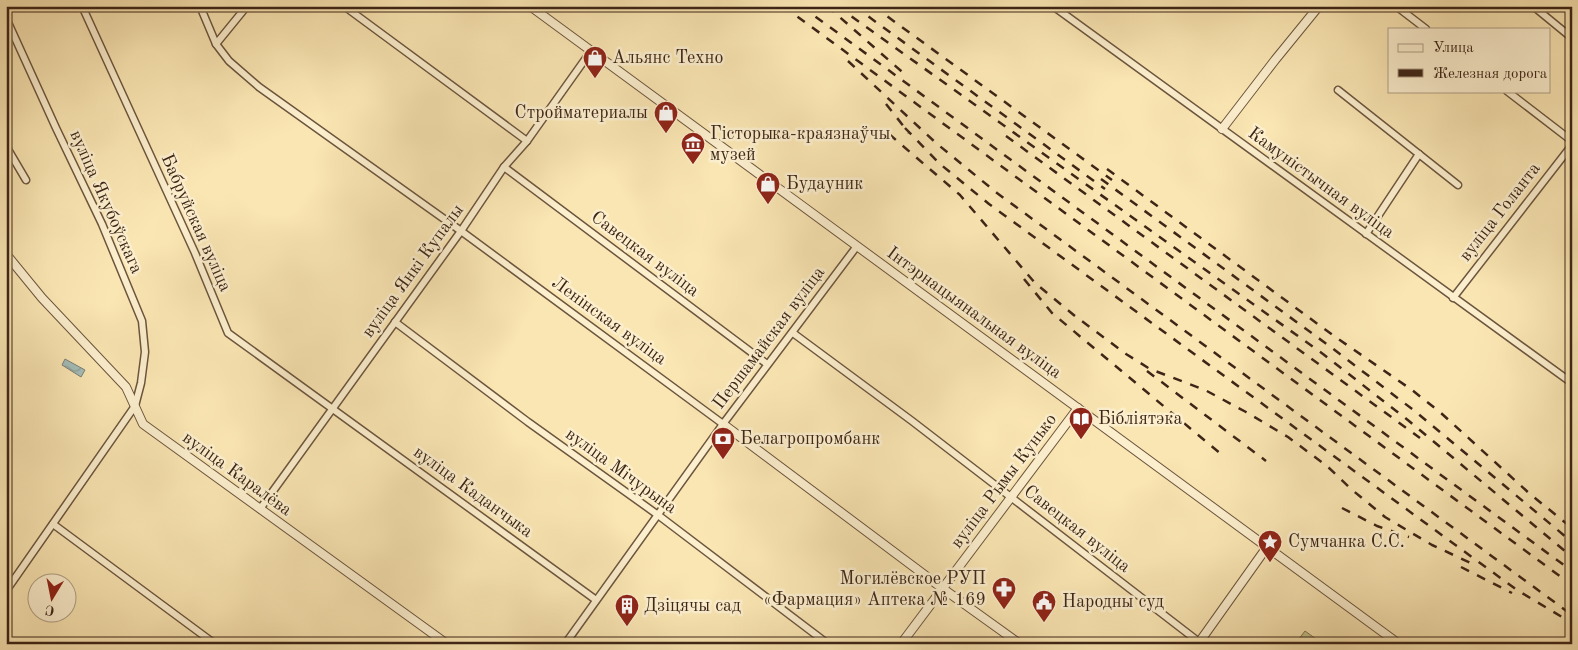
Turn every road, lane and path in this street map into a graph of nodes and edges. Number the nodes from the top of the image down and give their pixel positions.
1 (82, 6) edge
2 (200, 6) edge
3 (246, 6) edge
4 (344, 6) edge
5 (530, 6) edge
6 (1053, 6) edge
7 (1319, 6) edge
8 (1396, 6) edge
9 (1533, 6) edge
10 (6, 18) edge
11 (1425, 28) edge
12 (1572, 38) edge
13 (216, 44) junction
14 (591, 51) junction
15 (1338, 90) dead end
16 (1508, 92) edge
17 (1222, 129) junction
18 (527, 141) junction
19 (1572, 143) edge
20 (6, 146) edge
21 (1419, 154) junction
22 (504, 167) junction
23 (26, 180) dead end
24 (1458, 185) dead end
25 (461, 231) junction
26 (1366, 234) junction
27 (857, 246) junction
28 (6, 254) edge
29 (1453, 298) junction
30 (395, 322) junction
31 (793, 333) junction
32 (767, 364) junction
33 (1572, 383) edge
34 (135, 406) junction
35 (1078, 408) junction
36 (333, 409) junction
37 (723, 424) junction
38 (1012, 497) junction
39 (260, 509) junction
40 (658, 515) junction
41 (53, 524) junction
42 (1267, 547) junction
43 (942, 588) junction
44 (6, 591) edge
45 (596, 600) junction
46 (1198, 643) edge
47 (215, 644) edge
48 (447, 644) edge
49 (565, 644) edge
50 (828, 644) edge
51 (901, 644) edge
52 (1020, 644) edge
53 (1399, 644) edge

1 - 36 street, Бабруйская вуліца
2 - 13 street, Ленінская вуліца
3 - 13 street
4 - 18 street
5 - 14 street, Інтэрнацыянальная вуліца
6 - 17 street, Камуністычная вуліца
7 - 17 street
8 - 11 street
9 - 12 street
10 - 34 street, вуліца Якубоўскага
13 - 25 street, Ленінская вуліца
14 - 18 street, вуліца Янкі Купалы
14 - 27 street, Інтэрнацыянальная вуліца
15 - 21 street
16 - 19 street
17 - 26 street, Камуністычная вуліца
18 - 22 street, вуліца Янкі Купалы
19 - 29 street, вуліца Голанта
20 - 23 street
21 - 24 street
21 - 26 street
22 - 25 street, вуліца Янкі Купалы
22 - 32 street, Савецкая вуліца
25 - 30 street, вуліца Янкі Купалы
25 - 37 street, Ленінская вуліца
26 - 29 street, Камуністычная вуліца
27 - 31 street, Першамайская вуліца
27 - 35 street, Інтэрнацыянальная вуліца
28 - 34 street, вуліца Каралёва
29 - 33 street, Камуністычная вуліца
30 - 36 street, вуліца Янкі Купалы
30 - 40 street, вуліца Мічурына
31 - 32 street, Першамайская вуліца
31 - 38 street, Савецкая вуліца
32 - 37 street, Першамайская вуліца
34 - 39 street, вуліца Каралёва
34 - 41 street
35 - 38 street, вуліца Рымы Кунько
35 - 42 street, Інтэрнацыянальная вуліца
36 - 39 street, вуліца Янкі Купалы
36 - 45 street, вуліца Каданчыка
37 - 40 street, Першамайская вуліца
37 - 43 street, Ленінская вуліца
38 - 43 street, вуліца Рымы Кунько
38 - 46 street, Савецкая вуліца
39 - 48 street, вуліца Каралёва
40 - 45 street, Першамайская вуліца
40 - 50 street, вуліца Мічурына
41 - 44 street
41 - 47 street
42 - 46 street
42 - 53 street, Інтэрнацыянальная вуліца
43 - 51 street, вуліца Рымы Кунько
43 - 52 street, Ленінская вуліца
45 - 49 street, Першамайская вуліца

